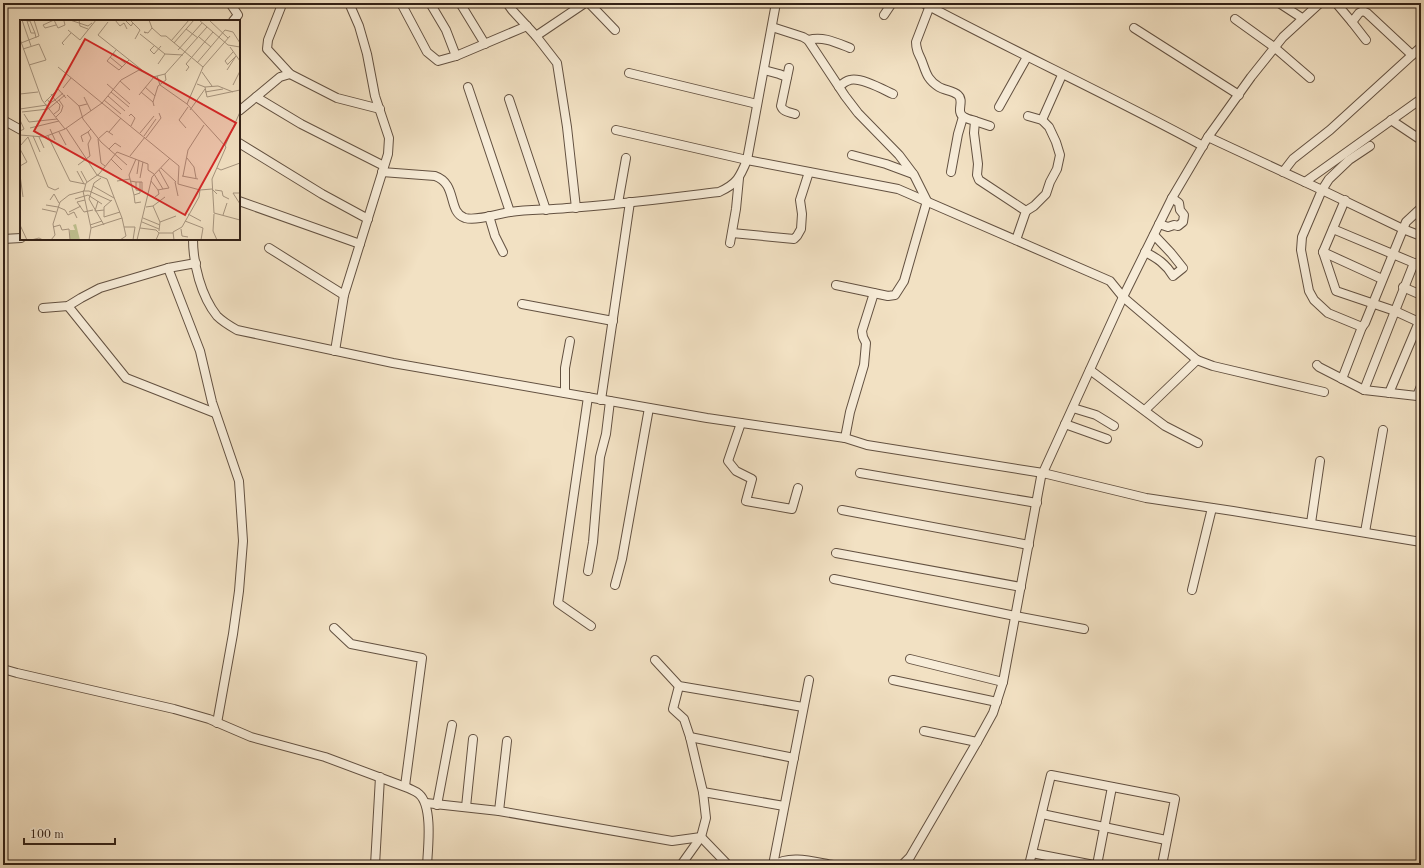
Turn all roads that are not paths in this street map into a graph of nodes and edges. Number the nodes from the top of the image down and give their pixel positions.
1 (230, 3) edge
2 (349, 3) edge
3 (405, 3) edge
4 (430, 3) edge
5 (460, 3) edge
6 (507, 3) edge
7 (585, 3) edge
8 (589, 3) edge
9 (776, 3) edge
10 (892, 3) edge
11 (1279, 3) edge
12 (1320, 3) edge
13 (1336, 3) edge
14 (928, 4) edge
15 (281, 7) dead end
16 (884, 15) dead end
17 (1302, 18) junction
18 (1235, 19) dead end
19 (234, 20) edge
20 (1352, 22) junction
21 (527, 26) junction
22 (772, 27) junction
23 (1134, 28) dead end
24 (615, 30) dead end
25 (536, 36) junction
26 (808, 40) junction
27 (1366, 40) dead end
28 (485, 44) junction
29 (1274, 47) junction
30 (1421, 47) edge
31 (850, 48) dead end
32 (1412, 55) junction
33 (456, 56) junction
34 (1027, 57) junction
35 (789, 68) dead end
36 (764, 70) junction
37 (629, 73) dead end
38 (290, 74) junction
39 (1062, 75) junction
40 (786, 77) junction
41 (1310, 78) dead end
42 (468, 87) dead end
43 (839, 87) junction
44 (893, 94) dead end
45 (1239, 95) junction
46 (256, 97) junction
47 (509, 98) dead end
48 (1421, 99) edge
49 (757, 104) junction
50 (999, 107) dead end
51 (240, 110) edge
52 (380, 110) junction
53 (795, 114) dead end
54 (1028, 116) dead end
55 (963, 117) junction
56 (3, 120) edge
57 (1042, 120) junction
58 (1391, 120) junction
59 (975, 122) junction
60 (990, 126) dead end
61 (20, 129) edge
62 (616, 130) dead end
63 (1208, 137) junction
64 (1421, 140) edge
65 (240, 144) edge
66 (1203, 146) junction
67 (1370, 146) dead end
68 (852, 155) dead end
69 (626, 158) dead end
70 (747, 160) junction
71 (383, 169) junction
72 (809, 172) junction
73 (951, 172) dead end
74 (1283, 172) junction
75 (914, 175) junction
76 (739, 178) junction
77 (1305, 182) junction
78 (1322, 190) junction
79 (1172, 198) junction
80 (240, 200) edge
81 (1345, 200) junction
82 (927, 201) junction
83 (630, 202) junction
84 (618, 203) junction
85 (576, 208) junction
86 (1421, 208) edge
87 (546, 210) junction
88 (1026, 211) junction
89 (510, 212) junction
90 (489, 216) junction
91 (368, 219) junction
92 (1159, 224) junction
93 (1333, 229) junction
94 (1403, 229) junction
95 (732, 233) junction
96 (1154, 235) junction
97 (1421, 236) edge
98 (20, 238) edge
99 (3, 239) edge
100 (193, 240) edge
101 (1016, 240) junction
102 (730, 243) dead end
103 (360, 244) junction
104 (269, 248) dead end
105 (503, 252) dead end
106 (1145, 252) junction
107 (1323, 252) junction
108 (1392, 254) junction
109 (196, 263) junction
110 (1417, 265) edge
111 (168, 268) junction
112 (1382, 279) junction
113 (836, 285) dead end
114 (1403, 287) junction
115 (874, 293) junction
116 (344, 295) junction
117 (1421, 295) edge
118 (1123, 297) junction
119 (522, 304) dead end
120 (1372, 304) junction
121 (68, 306) junction
122 (43, 308) dead end
123 (1395, 311) junction
124 (613, 321) junction
125 (1420, 322) edge
126 (1362, 327) junction
127 (570, 342) dead end
128 (335, 351) junction
129 (1197, 360) junction
130 (1317, 365) dead end
131 (1090, 370) junction
132 (1342, 379) junction
133 (1421, 386) edge
134 (1364, 390) junction
135 (1324, 392) dead end
136 (565, 393) junction
137 (1389, 393) junction
138 (588, 397) junction
139 (601, 400) junction
140 (610, 401) junction
141 (649, 408) junction
142 (1073, 408) junction
143 (1145, 410) junction
144 (215, 413) junction
145 (741, 423) junction
146 (1065, 424) junction
147 (1114, 426) dead end
148 (1383, 430) dead end
149 (845, 438) junction
150 (1108, 439) dead end
151 (1198, 443) dead end
152 (1320, 461) dead end
153 (860, 472) dead end
154 (1043, 473) junction
155 (798, 488) dead end
156 (1037, 503) junction
157 (1212, 508) junction
158 (842, 510) dead end
159 (1311, 523) junction
160 (1365, 532) junction
161 (1421, 542) edge
162 (1029, 545) junction
163 (836, 553) dead end
164 (588, 571) dead end
165 (834, 579) dead end
166 (615, 585) dead end
167 (1021, 587) junction
168 (1192, 590) dead end
169 (1016, 616) junction
170 (591, 626) dead end
171 (334, 628) dead end
172 (1084, 629) dead end
173 (910, 659) dead end
174 (655, 660) dead end
175 (3, 669) edge
176 (808, 680) dead end
177 (893, 680) dead end
178 (1003, 682) junction
179 (679, 686) junction
180 (996, 702) junction
181 (803, 707) junction
182 (217, 723) junction
183 (452, 725) dead end
184 (924, 731) dead end
185 (690, 737) junction
186 (473, 739) dead end
187 (507, 741) dead end
188 (977, 742) junction
189 (794, 758) junction
190 (380, 777) junction
191 (404, 786) junction
192 (1112, 787) junction
193 (703, 792) junction
194 (426, 803) junction
195 (437, 805) junction
196 (784, 806) junction
197 (466, 807) junction
198 (499, 811) junction
199 (1042, 814) junction
200 (1104, 827) junction
201 (701, 837) junction
202 (1166, 840) junction
203 (1032, 854) junction
204 (375, 865) edge
205 (427, 865) edge
206 (681, 865) edge
207 (728, 865) edge
208 (773, 865) edge
209 (833, 865) edge
210 (902, 865) edge
211 (1029, 865) edge
212 (1096, 865) edge
213 (1162, 865) edge

1 - 19 street
2 - 52 street
3 - 33 street
4 - 33 street
5 - 28 street
6 - 21 street
7 - 25 street
8 - 24 street
9 - 22 street
10 - 16 street
11 - 17 street
12 - 17 street
13 - 20 street
14 - 34 street
14 - 55 street
15 - 38 street
17 - 29 street
18 - 29 street
20 - 27 street
20 - 32 street
21 - 25 street
21 - 28 street
22 - 26 street
22 - 36 street
23 - 45 street
25 - 85 street
26 - 31 street
26 - 43 street
28 - 33 street
29 - 41 street
29 - 45 street
30 - 32 street
32 - 74 street
34 - 39 street
34 - 50 street
35 - 40 street
36 - 40 street
36 - 49 street
37 - 49 street
38 - 46 street
38 - 52 street
39 - 57 street
39 - 66 street
40 - 53 street
42 - 89 street
43 - 44 street
43 - 75 street
45 - 63 street
46 - 51 street
46 - 71 street
47 - 87 street
48 - 58 street
49 - 70 street
52 - 71 street
54 - 57 street
55 - 59 street
55 - 73 street
56 - 61 street
57 - 88 street
58 - 64 street
58 - 77 street
59 - 60 street
59 - 88 street
62 - 70 street
63 - 66 street
63 - 74 street
65 - 91 street
66 - 79 street
67 - 78 street
68 - 75 street
69 - 84 street
70 - 72 street
70 - 76 street
71 - 90 street
71 - 91 street
72 - 82 street
72 - 95 street
74 - 77 street
75 - 82 street
76 - 83 street
76 - 95 street
77 - 78 street
78 - 81 street
78 - 126 street
79 - 92 street
79 - 92 street
80 - 103 street
81 - 93 street
81 - 94 street
82 - 101 street
82 - 115 street
83 - 84 street
83 - 124 street
84 - 85 street
85 - 87 street
86 - 94 street
87 - 89 street
88 - 101 street
89 - 90 street
90 - 105 street
91 - 103 street
92 - 96 street
93 - 107 street
93 - 108 street
94 - 97 street
94 - 108 street
95 - 102 street
96 - 106 street
96 - 106 street
98 - 99 street
100 - 109 street
101 - 118 street
103 - 116 street
104 - 116 street
106 - 118 street
107 - 112 street
107 - 120 street
108 - 110 street
108 - 112 street
109 - 111 street
109 - 128 street
110 - 114 street
111 - 121 street
111 - 144 street
112 - 120 street
113 - 115 street
114 - 117 street
114 - 123 street
115 - 149 street
116 - 128 street
118 - 129 street
118 - 131 street
119 - 124 street
120 - 123 street
120 - 126 street
121 - 122 street
121 - 144 street
123 - 125 street
123 - 134 street
124 - 139 street
125 - 137 street
126 - 132 street
127 - 136 street
128 - 136 street
129 - 135 street
129 - 143 street
130 - 132 street
131 - 142 street
131 - 143 street
132 - 134 street
133 - 137 street
134 - 137 street
136 - 138 street
138 - 139 street
138 - 170 street
139 - 140 street
140 - 141 street
140 - 164 street
141 - 145 street
141 - 166 street
142 - 146 street
142 - 147 street
143 - 151 street
144 - 182 street
145 - 149 street
145 - 155 street
146 - 150 street
146 - 154 street
148 - 160 street
149 - 154 street
152 - 159 street
153 - 156 street
154 - 156 street
154 - 157 street
156 - 162 street
157 - 159 street
157 - 168 street
158 - 162 street
159 - 160 street
160 - 161 street
162 - 167 street
163 - 167 street
165 - 169 street
167 - 169 street
169 - 172 street
169 - 178 street
171 - 191 street
173 - 178 street
174 - 179 street
175 - 182 street
176 - 181 street
177 - 180 street
178 - 180 street
179 - 181 street
179 - 185 street
180 - 188 street
181 - 189 street
182 - 190 street
183 - 195 street
184 - 188 street
185 - 189 street
185 - 193 street
186 - 197 street
187 - 198 street
188 - 210 street
189 - 196 street
190 - 191 street
190 - 204 street
191 - 194 street
192 - 199 street
192 - 200 street
192 - 202 street
193 - 196 street
193 - 201 street
194 - 195 street
194 - 205 street
195 - 197 street
196 - 208 street
197 - 198 street
198 - 201 street
199 - 200 street
199 - 203 street
200 - 202 street
200 - 212 street
201 - 206 street
201 - 207 street
202 - 213 street
203 - 211 street
203 - 212 street
208 - 209 street

